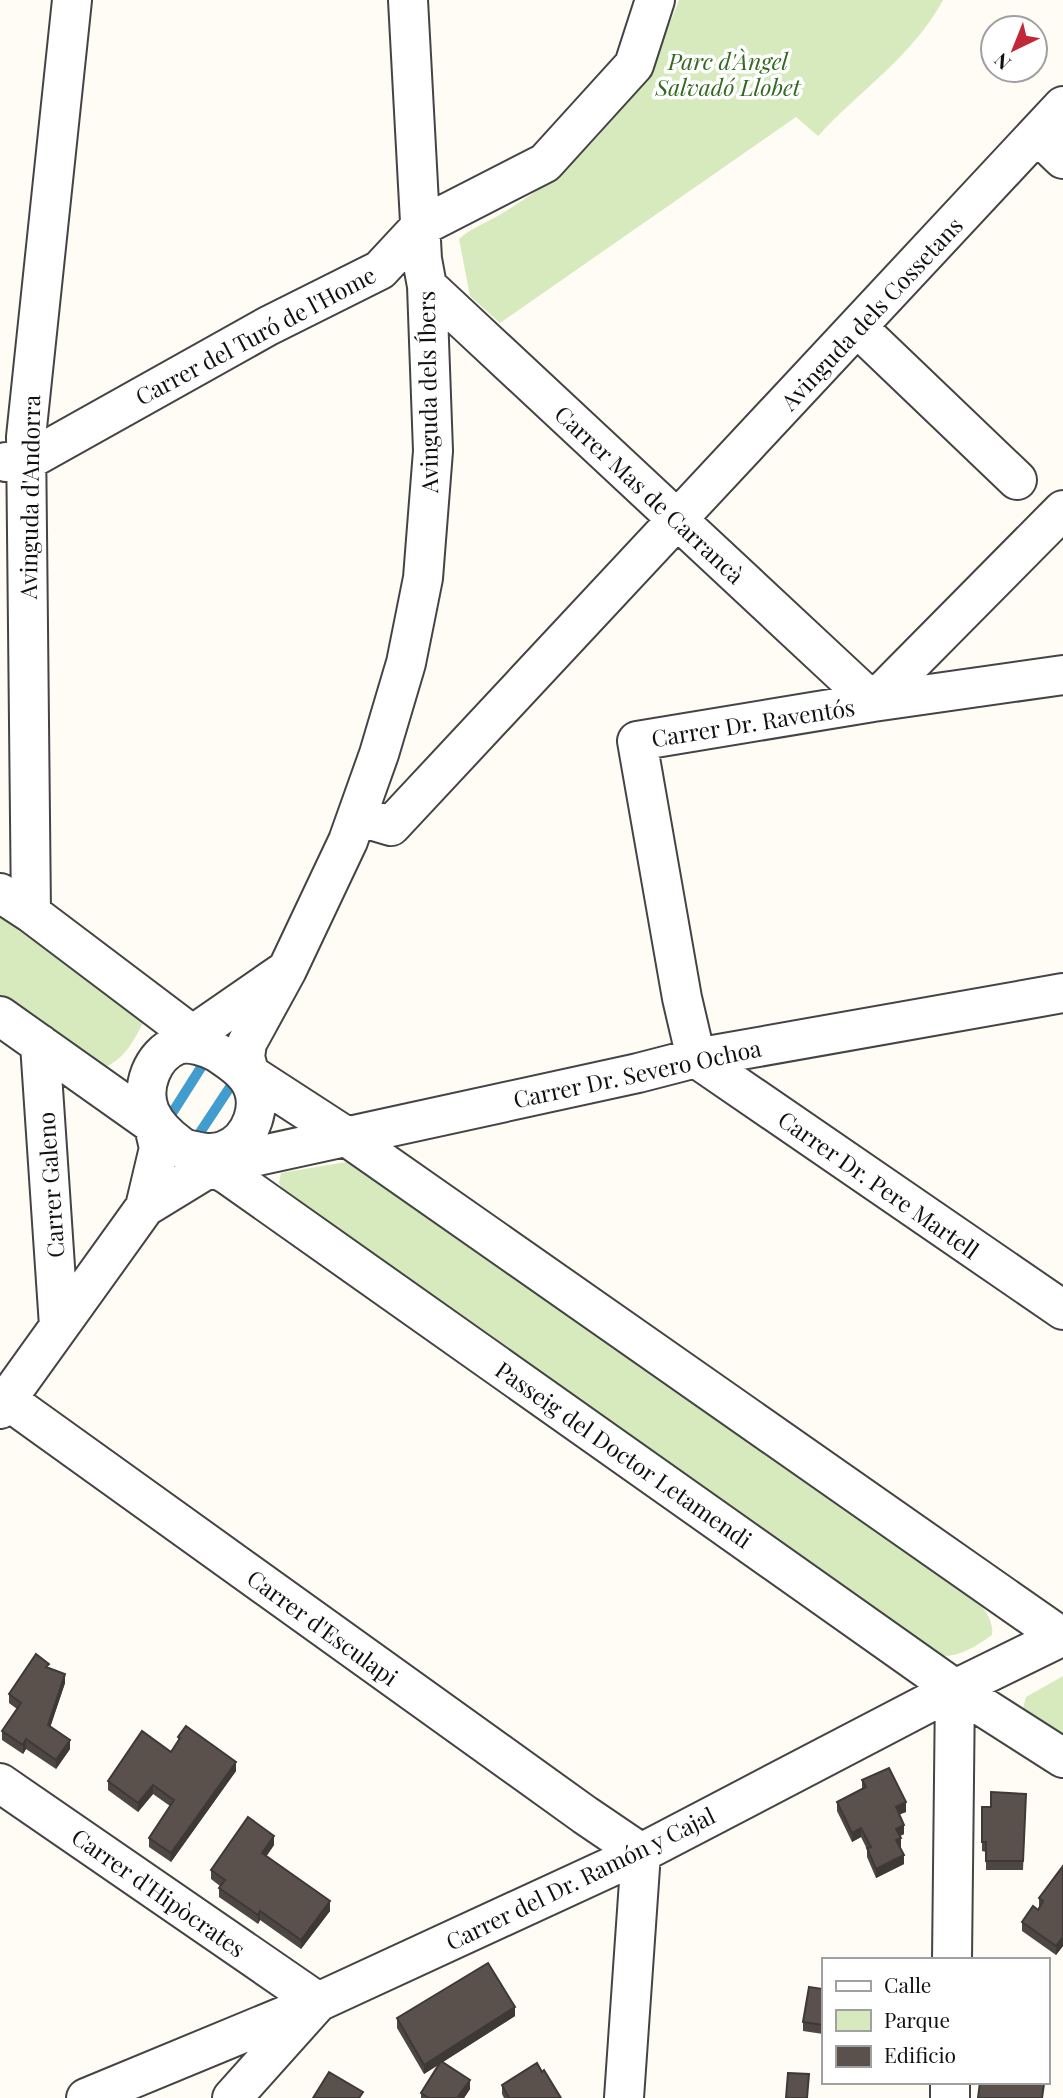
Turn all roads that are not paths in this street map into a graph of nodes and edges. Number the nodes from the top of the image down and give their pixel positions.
1 (72, 0) edge
2 (408, 0) edge
3 (655, 0) edge
4 (1063, 106) edge
5 (1050, 146) edge
6 (420, 227) junction
7 (427, 286) junction
8 (857, 327) junction
9 (13, 462) edge
10 (1017, 481) dead end
11 (1063, 510) edge
12 (679, 520) junction
13 (1063, 676) edge
14 (873, 702) junction
15 (357, 816) junction
16 (15, 903) edge
17 (287, 970) junction
18 (1063, 993) edge
19 (0, 1016) edge
20 (40, 1044) junction
21 (696, 1058) junction
22 (221, 1060) junction
23 (347, 1137) junction
24 (174, 1138) junction
25 (240, 1140) joint
26 (145, 1207) junction
27 (1063, 1310) edge
28 (59, 1326) junction
29 (3, 1405) edge
30 (1062, 1637) edge
31 (955, 1689) junction
32 (1063, 1758) edge
33 (0, 1783) edge
34 (641, 1853) junction
35 (952, 1958) edge
36 (318, 2002) junction
37 (86, 2098) edge
38 (232, 2098) edge
39 (624, 2098) edge

1 - 9 street, Avinguda d'Andorra
2 - 6 street, Avinguda dels Íbers
3 - 6 street, Carrer del Turó de l'Home
4 - 5 street, Avinguda dels Cossetans
5 - 8 street, Avinguda dels Cossetans
6 - 7 street, Avinguda dels Íbers
6 - 9 street, Carrer del Turó de l'Home
7 - 12 street, Carrer Mas de Carrancà
7 - 15 street, Avinguda dels Íbers
8 - 10 street
8 - 12 street, Avinguda dels Cossetans
9 - 16 street, Avinguda d'Andorra
11 - 14 street
12 - 14 street, Carrer Mas de Carrancà
12 - 15 street, Avinguda dels Cossetans
13 - 14 street, Carrer Dr. Raventós
14 - 21 street, Carrer Dr. Raventós
15 - 17 street, Avinguda dels Íbers
16 - 22 street
17 - 22 street
17 - 22 street, Avinguda dels Íbers
18 - 21 street, Carrer Dr. Severo Ochoa
19 - 20 street, Passeig del Doctor Letamendi
20 - 24 street, Passeig del Doctor Letamendi
20 - 28 street, Carrer Galeno
21 - 23 street, Carrer Dr. Severo Ochoa
21 - 27 street, Carrer Dr. Pere Martell
22 - 23 street
22 - 24 street
22 - 25 street, Avinguda dels Íbers
23 - 24 street, Carrer Dr. Severo Ochoa
23 - 30 street
24 - 25 street, Carrer Galeno
24 - 26 street, Carrer Galeno
24 - 26 street, Carrer Galeno
24 - 31 street, Passeig del Doctor Letamendi
26 - 28 street, Carrer Galeno
28 - 29 street, Carrer Galeno
29 - 34 street, Carrer d'Esculapi
30 - 31 street, Carrer del Dr. Ramón y Cajal
31 - 32 street, Passeig del Doctor Letamendi
31 - 34 street, Carrer del Dr. Ramón y Cajal
31 - 35 street
33 - 36 street, Carrer d'Hipòcrates
34 - 36 street, Carrer del Dr. Ramón y Cajal
34 - 39 street
36 - 37 street, Carrer del Dr. Ramón y Cajal
36 - 38 street

